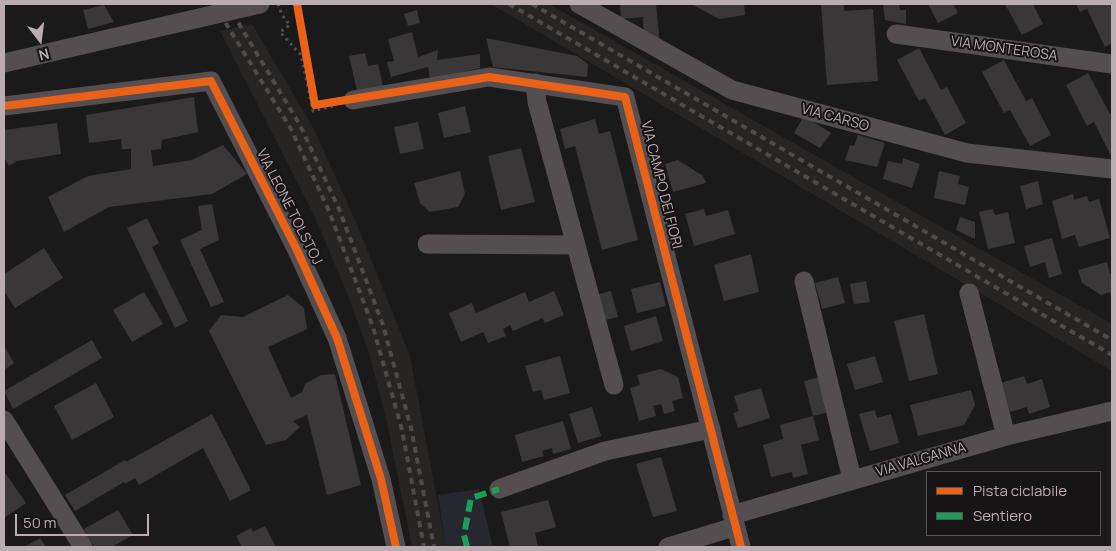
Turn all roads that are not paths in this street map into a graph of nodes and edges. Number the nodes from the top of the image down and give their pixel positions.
1 (261, 4) edge
2 (579, 4) edge
3 (896, 34) dead end
4 (4, 63) edge
5 (1112, 64) edge
6 (535, 83) junction
7 (353, 100) road end
8 (4, 106) edge
9 (1112, 168) edge
10 (426, 244) dead end
11 (576, 245) junction
12 (804, 281) dead end
13 (969, 293) dead end
14 (614, 385) dead end
15 (1112, 411) edge
16 (4, 420) edge
17 (711, 429) junction
18 (1006, 436) junction
19 (852, 479) junction
20 (499, 490) dead end
21 (733, 521) junction
22 (83, 547) edge
23 (396, 547) edge
24 (668, 547) edge
25 (741, 547) edge

1 - 4 street, bridge
2 - 9 street, VIA CARSO
3 - 5 street, VIA MONTEROSA
6 - 7 street, VIA CAMPO DEI FIORI
6 - 11 street
6 - 17 street, VIA CAMPO DEI FIORI
8 - 23 street, VIA LEONE TOLSTOJ
10 - 11 street
11 - 14 street
12 - 19 street
13 - 18 street
15 - 18 street, VIA VALGANNA
16 - 22 street
17 - 20 street
17 - 21 street, VIA CAMPO DEI FIORI
18 - 19 street, VIA VALGANNA
19 - 21 street, VIA VALGANNA
21 - 24 street, VIA VALGANNA
21 - 25 street, VIA CAMPO DEI FIORI

